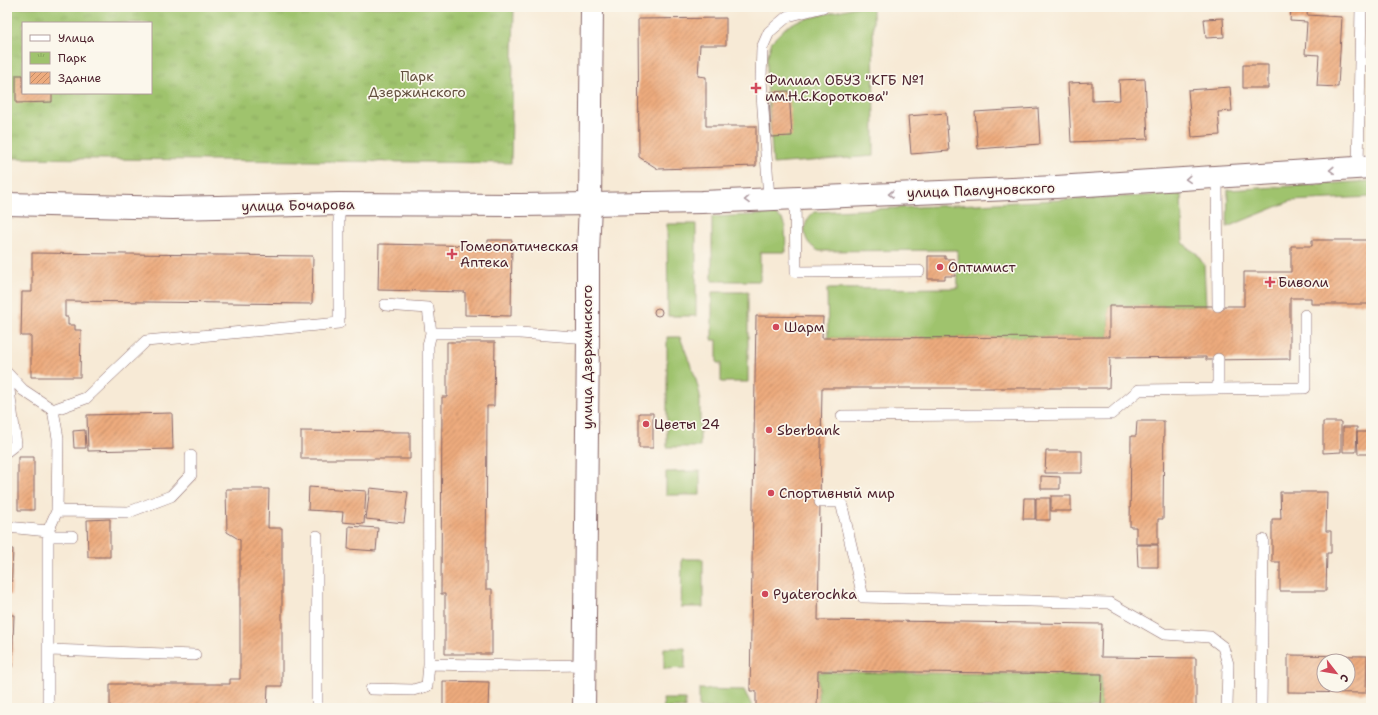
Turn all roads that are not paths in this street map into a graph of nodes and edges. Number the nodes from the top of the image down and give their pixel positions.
1 (592, 7) edge
2 (823, 7) edge
3 (1361, 7) edge
4 (1365, 168) edge
5 (1217, 177) junction
6 (795, 198) junction
7 (769, 199) junction
8 (7, 204) edge
9 (339, 204) junction
10 (590, 204) junction
11 (919, 271) dead end
12 (385, 305) dead end
13 (1218, 306) dead end
14 (1305, 314) dead end
15 (431, 333) junction
16 (588, 338) junction
17 (1218, 359) dead end
18 (7, 374) edge
19 (1218, 388) junction
20 (53, 410) junction
21 (842, 416) dead end
22 (7, 451) edge
23 (191, 456) dead end
24 (820, 502) dead end
25 (57, 511) junction
26 (7, 527) edge
27 (48, 534) junction
28 (72, 536) dead end
29 (317, 536) dead end
30 (1263, 540) dead end
31 (49, 650) junction
32 (195, 655) dead end
33 (429, 664) junction
34 (585, 665) junction
35 (371, 689) dead end
36 (48, 708) edge
37 (317, 708) edge
38 (584, 708) edge
39 (1227, 708) edge
40 (1261, 708) edge

1 - 10 street, улица Дзержинского
2 - 7 lane
3 - 4 lane
4 -> 5 street, улица Павлуновского
5 -> 6 street, улица Павлуновского
5 - 13 lane
6 - 7 street, улица Павлуновского
6 - 11 lane
7 -> 10 street, улица Павлуновского
8 - 9 street, улица Бочарова
9 - 10 street, улица Бочарова
9 - 20 lane
10 - 16 street, улица Дзержинского
12 - 15 lane
14 - 19 lane
15 - 16 lane
15 - 33 lane
16 - 34 street, улица Дзержинского
17 - 19 lane
18 - 20 lane
18 - 22 lane
19 - 21 lane
20 - 25 lane
23 - 25 lane
24 - 39 lane
25 - 27 lane
26 - 27 lane
27 - 28 lane
27 - 31 lane
29 - 37 lane
30 - 40 lane
31 - 32 lane
31 - 36 lane
33 - 34 lane
33 - 35 lane
34 - 38 street, улица Дзержинского

